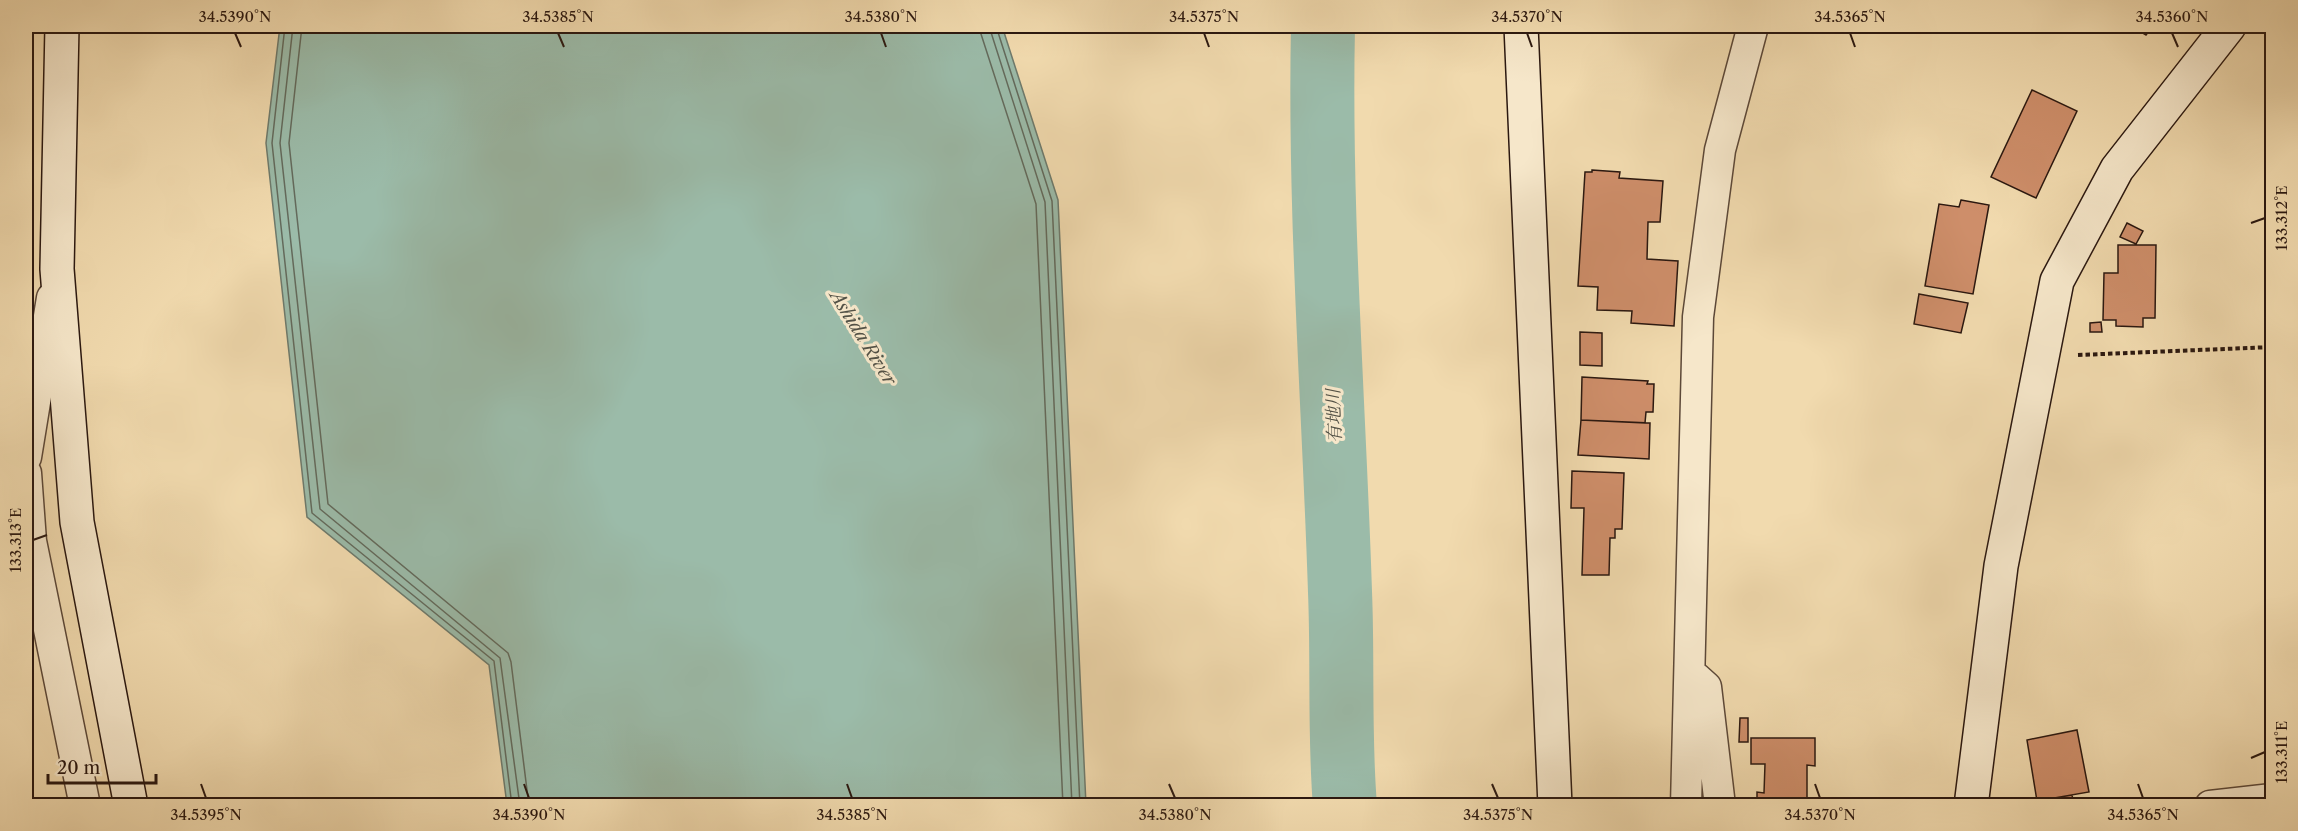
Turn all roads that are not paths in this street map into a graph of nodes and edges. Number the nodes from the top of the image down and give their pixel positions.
1 (62, 26) edge
2 (1521, 26) edge
3 (1753, 26) edge
4 (2229, 26) edge
5 (57, 269) junction
6 (26, 457) edge
7 (26, 473) edge
8 (28, 549) edge
9 (1689, 672) junction
10 (2272, 799) edge
11 (85, 806) edge
12 (131, 806) edge
13 (1555, 806) edge
14 (1686, 806) edge
15 (1720, 806) edge
16 (1971, 806) edge
17 (2210, 806) edge

1 - 5 street
2 - 13 street
3 - 9 street
4 - 16 street
5 - 6 street
5 - 12 street
7 - 8 street
8 - 11 street
9 - 14 street
9 - 15 street
10 - 17 street

